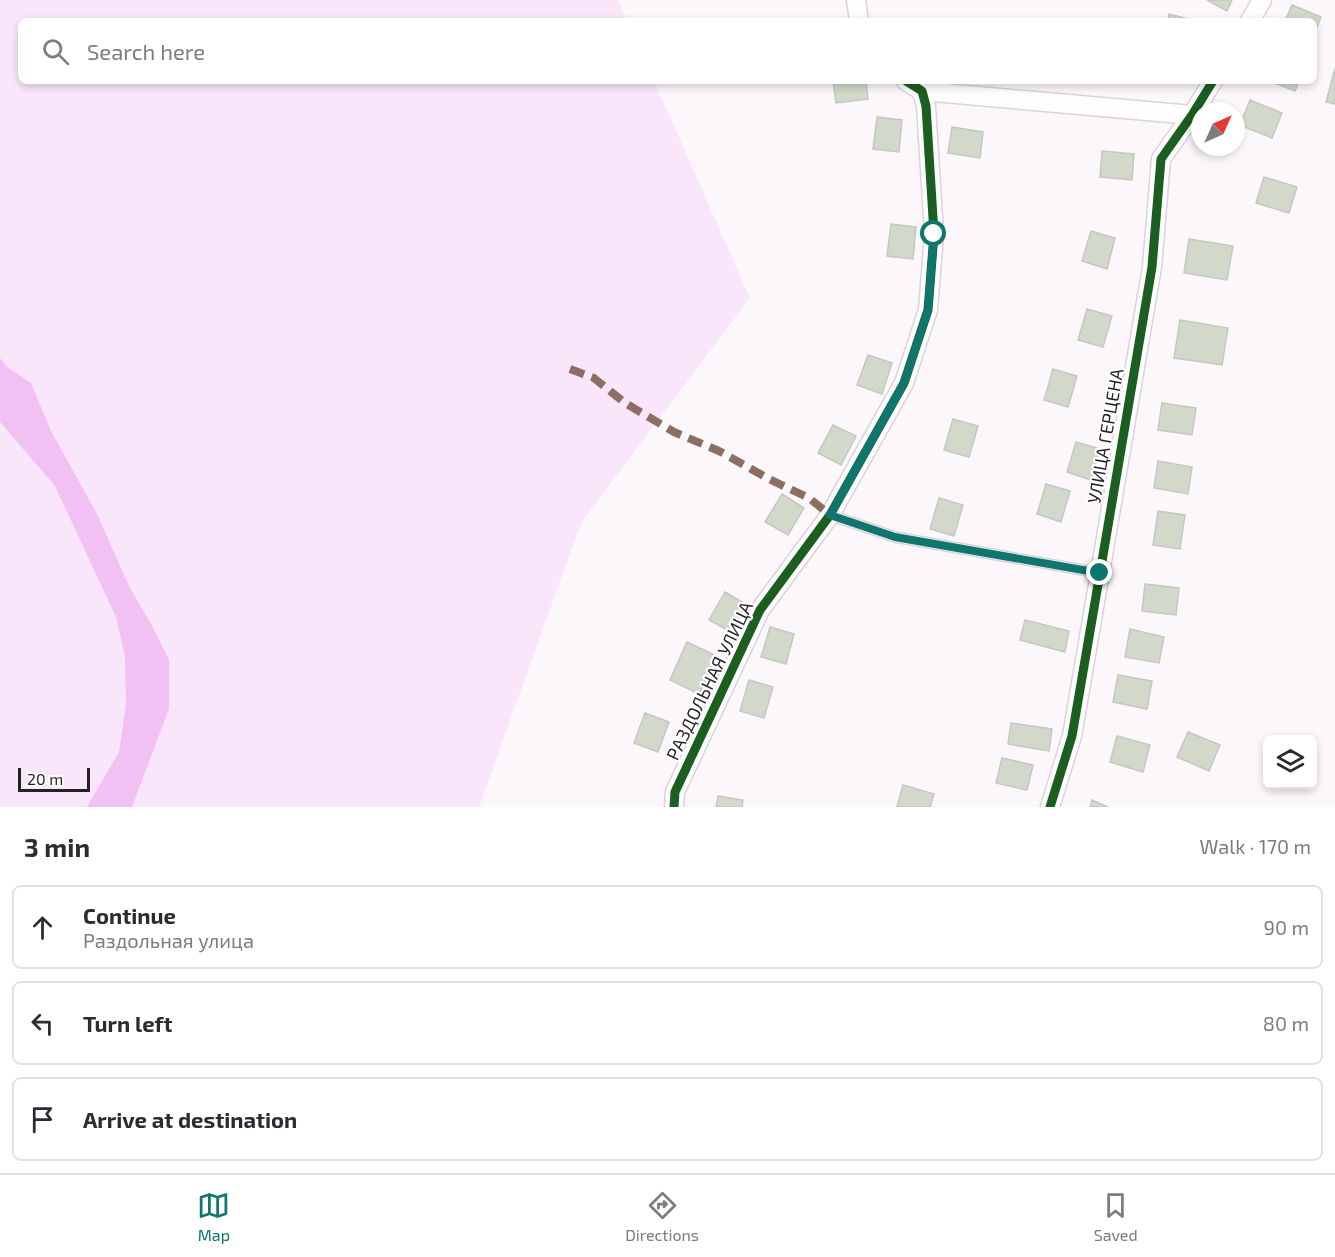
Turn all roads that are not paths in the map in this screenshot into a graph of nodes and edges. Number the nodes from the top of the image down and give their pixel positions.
1 (856, 0) edge
2 (1262, 0) edge
3 (859, 18) edge
4 (1252, 18) edge
5 (911, 84) edge
6 (1211, 84) edge
7 (922, 91) junction
8 (1200, 102) edge
9 (1191, 115) edge
10 (1191, 116) edge
11 (830, 515) junction
12 (1100, 573) junction
13 (674, 807) edge
14 (1050, 807) edge

1 - 3 street
2 - 4 street
5 - 7 street
6 - 8 street, УЛИЦА ГЕРЦЕНА
7 - 9 street
7 - 11 street, РАЗДОЛЬНАЯ УЛИЦА
10 - 12 street, УЛИЦА ГЕРЦЕНА
11 - 12 lane
11 - 13 street, РАЗДОЛЬНАЯ УЛИЦА
12 - 14 street, УЛИЦА ГЕРЦЕНА

